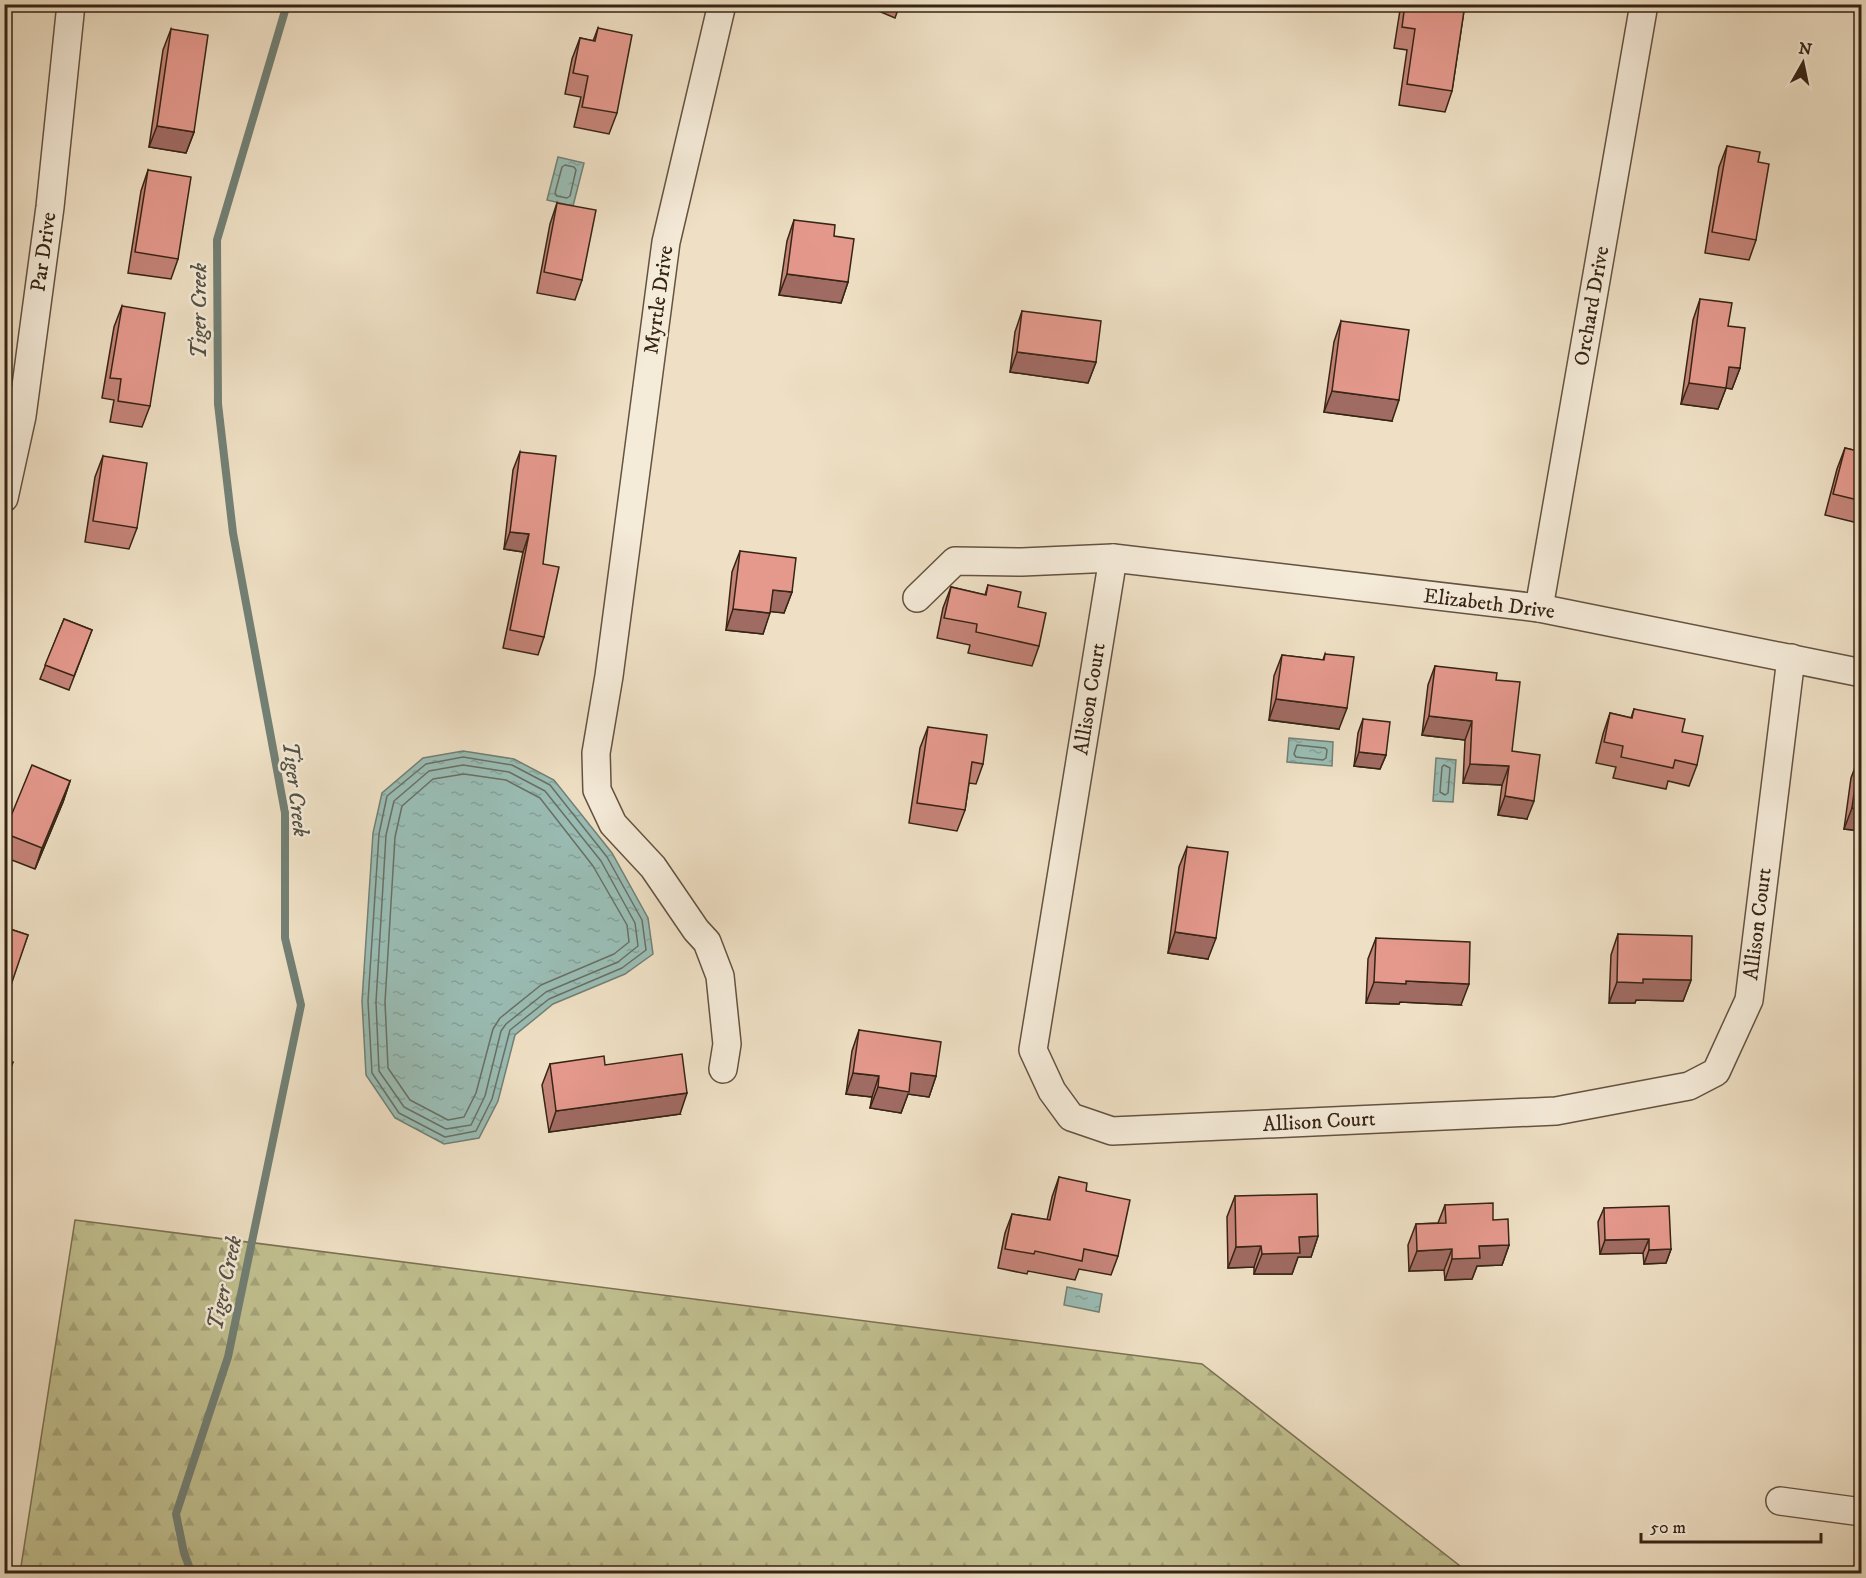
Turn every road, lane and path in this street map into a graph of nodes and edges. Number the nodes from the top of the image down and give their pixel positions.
1 (71, 4) edge
2 (723, 4) edge
3 (1644, 4) edge
4 (4, 498) edge
5 (1113, 558) junction
6 (917, 598) dead end
7 (1539, 608) junction
8 (1791, 658) junction
9 (1862, 673) edge
10 (723, 1069) dead end
11 (1780, 1501) dead end
12 (1862, 1512) edge

1 - 4 street, Par Drive
2 - 10 street, Myrtle Drive
3 - 7 street, Orchard Drive
5 - 6 street, Elizabeth Drive
5 - 7 street, Elizabeth Drive
5 - 8 street, Allison Court
7 - 8 street, Elizabeth Drive
8 - 9 street, Elizabeth Drive
11 - 12 street

